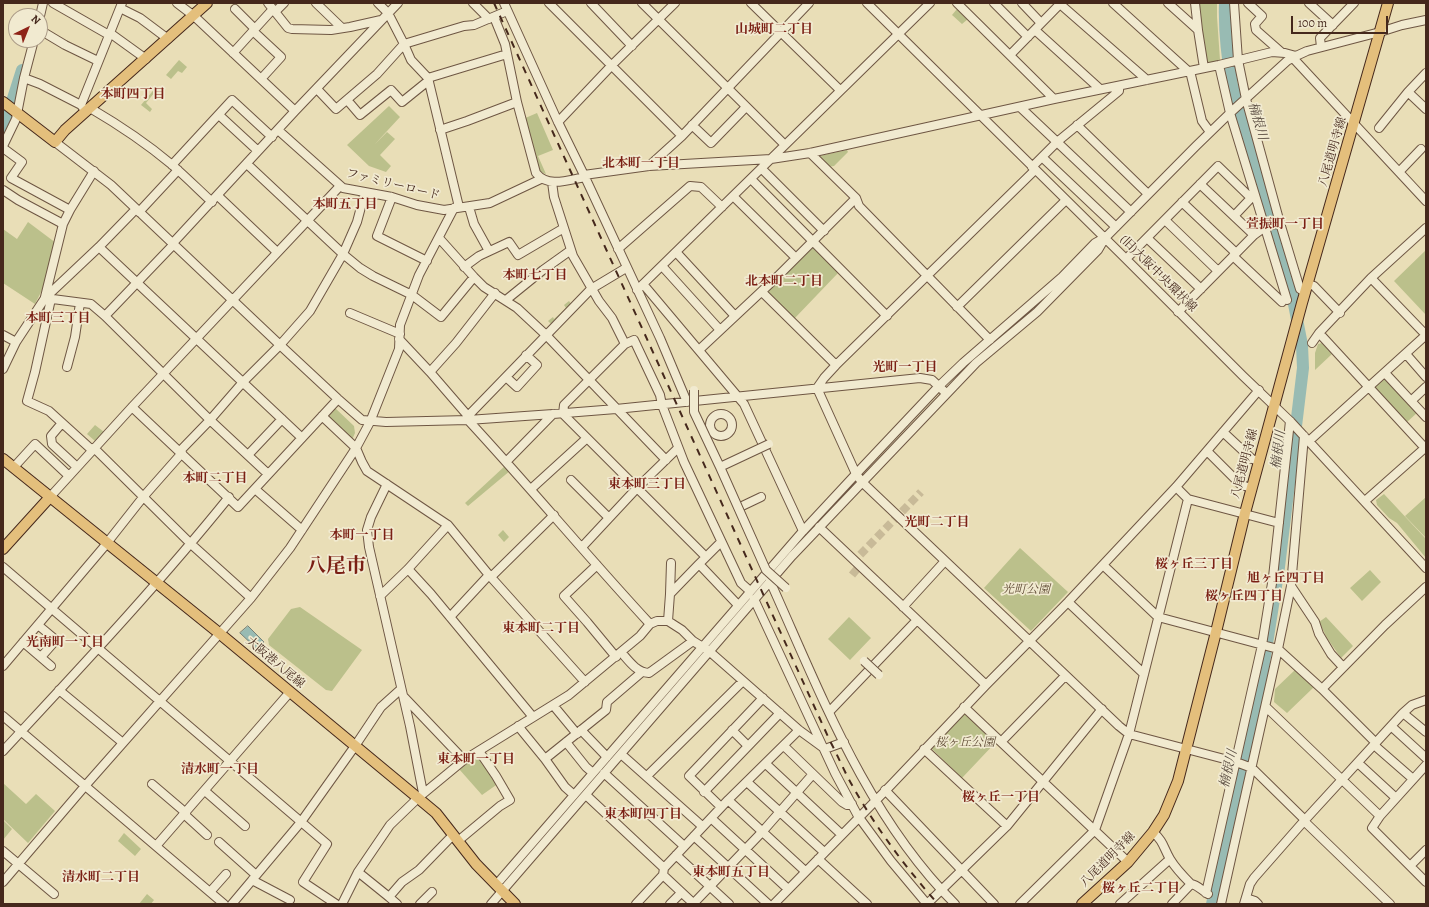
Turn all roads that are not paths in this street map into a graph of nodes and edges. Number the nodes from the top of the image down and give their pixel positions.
1 (53, 3) edge
2 (177, 3) edge
3 (206, 3) edge
4 (284, 3) edge
5 (316, 3) edge
6 (378, 3) edge
7 (398, 3) edge
8 (472, 3) edge
9 (549, 3) edge
10 (591, 3) edge
11 (642, 3) edge
12 (674, 3) edge
13 (751, 3) edge
14 (809, 3) edge
15 (867, 3) edge
16 (930, 3) edge
17 (957, 3) edge
18 (994, 3) edge
19 (1022, 3) edge
20 (1060, 3) edge
21 (1114, 3) edge
22 (1168, 3) edge
23 (1195, 3) edge
24 (1234, 3) edge
25 (1248, 3) edge
26 (1309, 3) edge
27 (1354, 3) edge
28 (1388, 3) edge
29 (121, 5) edge
30 (506, 6) edge
31 (272, 8) edge
32 (235, 9) dead end
33 (388, 13) junction
34 (194, 16) junction
35 (492, 18) junction
36 (658, 19) junction
37 (381, 20) junction
38 (1426, 20) edge
39 (1041, 23) junction
40 (1333, 25) junction
41 (342, 28) junction
42 (254, 30) junction
43 (1035, 30) junction
44 (1198, 30) junction
45 (781, 32) junction
46 (1380, 32) junction
47 (109, 34) junction
48 (898, 34) junction
49 (48, 35) edge
50 (1028, 37) junction
51 (168, 38) junction
52 (404, 44) junction
53 (632, 46) junction
54 (1322, 47) junction
55 (32, 48) edge
56 (1281, 52) junction
57 (233, 53) junction
58 (508, 54) junction
59 (1010, 55) junction
60 (1294, 57) junction
61 (146, 59) junction
62 (1238, 60) junction
63 (98, 61) junction
64 (612, 65) junction
65 (1219, 65) junction
66 (1204, 68) junction
67 (1189, 71) junction
68 (1425, 76) edge
69 (24, 78) junction
70 (261, 79) junction
71 (428, 80) junction
72 (1147, 80) junction
73 (1119, 86) junction
74 (317, 89) junction
75 (728, 89) junction
76 (1100, 89) junction
77 (840, 90) junction
78 (1408, 92) junction
79 (1054, 99) junction
80 (348, 100) junction
81 (1245, 100) junction
82 (3, 102) edge
83 (517, 102) junction
84 (746, 107) junction
85 (1020, 107) junction
86 (86, 109) junction
87 (1426, 109) edge
88 (15, 111) junction
89 (295, 111) junction
90 (1231, 112) junction
91 (219, 115) junction
92 (981, 116) junction
93 (558, 122) junction
94 (1354, 123) junction
95 (692, 125) junction
96 (1077, 125) junction
97 (1379, 128) dead end
98 (440, 130) junction
99 (1210, 132) junction
100 (275, 133) junction
101 (682, 136) junction
102 (55, 142) junction
103 (1057, 142) junction
104 (785, 146) junction
105 (3, 147) edge
106 (1421, 149) dead end
107 (258, 151) junction
108 (810, 153) junction
109 (1042, 157) junction
110 (770, 159) junction
111 (247, 164) junction
112 (649, 166) junction
113 (175, 168) junction
114 (1033, 168) junction
115 (762, 169) junction
116 (94, 171) junction
117 (1399, 172) junction
118 (584, 176) junction
119 (751, 179) junction
120 (541, 180) junction
121 (552, 182) junction
122 (1200, 184) junction
123 (340, 186) junction
124 (3, 190) edge
125 (365, 192) junction
126 (1148, 194) junction
127 (392, 197) junction
128 (734, 197) junction
129 (856, 198) junction
130 (215, 199) junction
131 (1066, 200) junction
132 (1426, 201) edge
133 (1182, 202) junction
134 (469, 207) junction
135 (722, 207) junction
136 (457, 208) junction
137 (70, 210) junction
138 (137, 210) junction
139 (1131, 212) junction
140 (1234, 216) junction
141 (307, 220) junction
142 (1165, 220) junction
143 (1280, 223) junction
144 (63, 224) junction
145 (1116, 227) junction
146 (1265, 227) junction
147 (564, 228) junction
148 (1426, 228) edge
149 (824, 231) junction
150 (1254, 235) junction
151 (440, 238) junction
152 (1105, 238) junction
153 (1147, 238) junction
154 (813, 241) junction
155 (173, 245) junction
156 (99, 247) junction
157 (618, 249) junction
158 (571, 250) junction
159 (489, 251) junction
160 (277, 252) junction
161 (676, 252) junction
162 (343, 254) junction
163 (1235, 254) junction
164 (796, 258) junction
165 (1126, 259) junction
166 (427, 261) junction
167 (662, 266) junction
168 (464, 267) junction
169 (626, 268) junction
170 (1218, 271) junction
171 (928, 276) junction
172 (474, 277) junction
173 (1371, 278) junction
174 (138, 283) junction
175 (640, 287) junction
176 (1307, 288) junction
177 (592, 289) junction
178 (1200, 289) junction
179 (762, 292) junction
180 (495, 293) junction
181 (412, 295) junction
182 (48, 298) junction
183 (506, 300) junction
184 (233, 301) junction
185 (80, 303) junction
186 (957, 307) junction
187 (1178, 312) junction
188 (1340, 312) junction
189 (350, 313) dead end
190 (105, 316) junction
191 (735, 316) junction
192 (887, 316) junction
193 (720, 330) junction
194 (1319, 333) junction
195 (3, 334) edge
196 (546, 335) junction
197 (1426, 335) edge
198 (400, 336) junction
199 (197, 339) junction
200 (990, 340) junction
201 (16, 342) junction
202 (1312, 343) dead end
203 (625, 344) junction
204 (280, 345) junction
205 (699, 350) junction
206 (1406, 354) junction
207 (526, 355) junction
208 (836, 365) junction
209 (67, 367) dead end
210 (3, 369) edge
211 (430, 372) junction
212 (165, 373) junction
213 (1385, 373) junction
214 (506, 377) junction
215 (1426, 378) edge
216 (588, 380) junction
217 (243, 382) junction
218 (939, 386) junction
219 (1369, 386) junction
220 (1426, 387) edge
221 (817, 388) junction
222 (694, 390) dead end
223 (1259, 390) junction
224 (946, 393) junction
225 (738, 397) junction
226 (338, 399) junction
227 (1411, 400) junction
228 (686, 402) junction
229 (662, 405) junction
230 (1275, 405) junction
231 (132, 407) junction
232 (616, 409) junction
233 (552, 414) junction
234 (563, 414) junction
235 (322, 416) junction
236 (1426, 417) edge
237 (468, 418) junction
238 (282, 419) junction
239 (210, 420) junction
240 (1290, 421) junction
241 (370, 422) junction
242 (62, 423) junction
243 (1223, 432) junction
244 (302, 438) junction
245 (587, 438) junction
246 (1307, 439) junction
247 (769, 444) dead end
248 (1425, 447) edge
249 (356, 448) junction
250 (678, 448) junction
251 (93, 449) junction
252 (1207, 451) junction
253 (1318, 451) junction
254 (181, 452) junction
255 (248, 455) junction
256 (1302, 456) junction
257 (666, 460) junction
258 (1259, 461) junction
259 (506, 462) junction
260 (7, 463) edge
261 (77, 467) junction
262 (719, 467) junction
263 (268, 474) junction
264 (856, 474) junction
265 (69, 476) junction
266 (571, 480) dead end
267 (862, 482) junction
268 (387, 484) junction
269 (1176, 487) junction
270 (637, 488) junction
271 (1252, 488) junction
272 (255, 489) junction
273 (531, 489) junction
274 (144, 496) junction
275 (50, 497) junction
276 (229, 497) junction
277 (761, 497) dead end
278 (1188, 499) junction
279 (1365, 501) junction
280 (740, 506) junction
281 (1245, 513) junction
282 (554, 515) junction
283 (609, 518) junction
284 (1279, 523) junction
285 (448, 526) junction
286 (819, 527) junction
287 (302, 530) junction
288 (803, 531) junction
289 (721, 542) junction
290 (107, 544) junction
291 (191, 544) junction
292 (582, 547) junction
293 (3, 549) edge
294 (706, 557) junction
295 (945, 561) junction
296 (671, 563) dead end
297 (699, 564) junction
298 (597, 565) junction
299 (1103, 565) junction
300 (3, 567) edge
301 (771, 567) junction
302 (1426, 568) edge
303 (408, 569) junction
304 (490, 576) junction
305 (770, 581) junction
306 (157, 583) junction
307 (1291, 586) junction
308 (1426, 587) edge
309 (786, 588) dead end
310 (670, 594) junction
311 (752, 595) junction
312 (380, 596) junction
313 (251, 598) junction
314 (1068, 602) junction
315 (738, 605) junction
316 (902, 607) junction
317 (52, 608) junction
318 (450, 617) junction
319 (1158, 617) junction
320 (916, 620) junction
321 (668, 621) junction
322 (650, 624) junction
323 (38, 625) junction
324 (1216, 632) junction
325 (219, 633) junction
326 (1029, 640) junction
327 (693, 641) junction
328 (23, 642) junction
329 (1262, 645) junction
330 (702, 646) junction
331 (97, 648) junction
332 (1278, 649) junction
333 (709, 651) junction
334 (618, 654) junction
335 (41, 657) junction
336 (864, 661) dead end
337 (3, 666) edge
338 (51, 666) dead end
339 (1343, 667) junction
340 (642, 672) junction
341 (1144, 674) junction
342 (879, 675) dead end
343 (1065, 676) junction
344 (743, 681) junction
345 (585, 682) junction
346 (986, 685) junction
347 (1322, 689) junction
348 (59, 690) junction
349 (290, 692) junction
350 (402, 693) junction
351 (763, 698) junction
352 (160, 701) junction
353 (1425, 701) edge
354 (553, 705) junction
355 (1266, 707) junction
356 (964, 708) junction
357 (1102, 709) junction
358 (829, 712) junction
359 (1403, 713) junction
360 (780, 714) junction
361 (3, 716) edge
362 (533, 717) junction
363 (518, 726) junction
364 (1391, 726) junction
365 (732, 730) junction
366 (799, 730) junction
367 (21, 732) junction
368 (579, 732) junction
369 (1426, 732) edge
370 (1129, 734) junction
371 (566, 742) junction
372 (844, 742) junction
373 (1001, 742) junction
374 (123, 743) junction
375 (1375, 744) junction
376 (355, 746) junction
377 (748, 746) junction
378 (784, 746) junction
379 (825, 749) junction
380 (924, 749) junction
381 (1186, 750) junction
382 (3, 751) edge
383 (479, 751) junction
384 (621, 754) junction
385 (607, 756) junction
386 (1426, 758) edge
387 (546, 759) junction
388 (464, 760) junction
389 (231, 761) junction
390 (1236, 762) junction
391 (1358, 763) junction
392 (766, 764) junction
393 (1426, 765) edge
394 (1252, 768) junction
395 (593, 773) junction
396 (604, 773) junction
397 (812, 774) junction
398 (647, 776) junction
399 (1413, 779) junction
400 (1342, 780) junction
401 (747, 782) junction
402 (1043, 782) junction
403 (152, 784) dead end
404 (85, 786) junction
405 (885, 790) junction
406 (205, 791) junction
407 (704, 792) junction
408 (796, 793) junction
409 (421, 795) junction
410 (574, 795) junction
411 (586, 795) junction
412 (1396, 798) junction
413 (728, 800) junction
414 (874, 800) junction
415 (852, 804) junction
416 (721, 807) junction
417 (780, 812) junction
418 (185, 814) junction
419 (858, 816) junction
420 (1380, 816) junction
421 (711, 818) junction
422 (1304, 820) junction
423 (301, 822) junction
424 (245, 826) dead end
425 (702, 826) junction
426 (1007, 826) junction
427 (1095, 830) junction
428 (763, 831) junction
429 (1153, 832) junction
430 (841, 834) junction
431 (207, 835) dead end
432 (694, 836) junction
433 (456, 838) junction
434 (219, 842) dead end
435 (156, 846) junction
436 (684, 846) junction
437 (745, 848) junction
438 (1426, 850) edge
439 (3, 851) edge
440 (824, 852) junction
441 (676, 855) junction
442 (818, 859) junction
443 (1170, 859) junction
444 (1128, 862) junction
445 (18, 864) junction
446 (1410, 866) junction
447 (728, 868) junction
448 (961, 870) junction
449 (805, 871) junction
450 (358, 872) junction
451 (663, 872) junction
452 (226, 874) dead end
453 (254, 878) junction
454 (3, 882) edge
455 (1426, 882) edge
456 (1191, 884) junction
457 (710, 886) junction
458 (499, 888) junction
459 (788, 889) junction
460 (941, 890) junction
461 (210, 892) junction
462 (432, 892) dead end
463 (681, 893) junction
464 (54, 894) dead end
465 (389, 897) junction
466 (290, 899) edge
467 (1245, 901) edge
468 (639, 903) edge
469 (224, 904) edge
470 (232, 904) edge
471 (336, 904) edge
472 (342, 904) edge
473 (397, 904) edge
474 (420, 904) edge
475 (491, 904) edge
476 (515, 904) edge
477 (670, 904) edge
478 (693, 904) edge
479 (729, 904) edge
480 (768, 904) edge
481 (774, 904) edge
482 (867, 904) edge
483 (927, 904) edge
484 (955, 904) edge
485 (994, 904) edge
486 (1020, 904) edge
487 (1082, 904) edge
488 (1120, 904) edge
489 (1172, 904) edge
490 (1221, 904) edge
491 (1258, 904) edge
492 (1390, 904) edge

1 - 47 street
2 - 34 street
3 - 34 main road
4 - 31 street
5 - 41 street
6 - 33 street
7 - 33 street
8 - 35 street
9 - 64 street
10 - 53 street
11 - 36 street
12 - 36 street
13 - 45 street
14 - 45 street
15 - 48 street, (旧)大阪中央環状線
16 - 48 street
17 - 59 street
18 - 50 street
19 - 39 street
20 - 39 street
20 - 72 street
21 - 67 street
22 - 44 street
23 - 44 street
24 - 62 street
25 - 56 street
26 - 40 street
27 - 40 street
28 - 46 main road, 八尾道明寺線
29 - 47 street
29 - 51 street
30 - 35 street
30 - 93 street
31 - 41 street
31 - 42 street
32 - 42 street
33 - 37 street
33 - 52 street
34 - 51 main road
34 - 57 street
35 - 52 street
35 - 58 street
36 - 53 street
36 - 75 street
37 - 41 street
37 - 74 street
38 - 46 street
39 - 43 street
40 - 54 street
42 - 57 street
42 - 70 street
43 - 50 street
43 - 76 street
44 - 66 street
45 - 75 street
45 - 77 street
46 - 54 street
46 - 94 main road, 八尾道明寺線
47 - 61 street
47 - 63 street
48 - 77 street
48 - 92 street, (旧)大阪中央環状線
49 - 63 street
50 - 59 street
51 - 61 main road
52 - 71 street
52 - 80 street
53 - 64 street
54 - 60 street
55 - 69 street
56 - 60 street
56 - 62 street
57 - 70 street
58 - 71 street
58 - 83 street
59 - 79 street
60 - 81 street
60 - 94 street
61 - 86 main road
62 - 65 street
62 - 81 street
63 - 86 street
64 - 93 street
64 - 101 street
65 - 66 street
65 - 90 street
66 - 67 street
67 - 72 street
67 - 99 street
68 - 78 street
69 - 86 street
69 - 88 street
70 - 89 street
71 - 80 street
71 - 98 street
72 - 73 street
73 - 76 street
73 - 96 street
74 - 80 street
74 - 89 street
75 - 84 street
75 - 95 street
76 - 79 street
77 - 104 street
78 - 87 street
78 - 97 street
79 - 85 street
81 - 90 street
81 - 143 street
82 - 88 main road
83 - 98 street
83 - 120 street
84 - 95 street
84 - 104 street
85 - 92 street
85 - 103 street
86 - 102 main road
86 - 113 street
88 - 102 main road
88 - 105 street
89 - 100 street
90 - 99 street
90 - 146 street
91 - 100 street, ファミリーロード
91 - 107 street
91 - 113 street
92 - 108 street
92 - 114 street, (旧)大阪中央環状線
93 - 118 street
94 - 117 street
94 - 176 main road, 八尾道明寺線
95 - 101 street
96 - 103 street
96 - 126 street
98 - 136 street
99 - 126 street
100 - 107 street
100 - 123 street, ファミリーロード
101 - 112 street
102 - 116 street
103 - 109 street
103 - 139 street
104 - 110 street
105 - 137 street
106 - 117 street
107 - 111 street
108 - 110 street
108 - 129 street
109 - 114 street
109 - 145 street
110 - 112 street
110 - 115 street
111 - 130 street
111 - 141 street
112 - 118 street
113 - 130 street
113 - 138 street
114 - 131 street, (旧)大阪中央環状線
114 - 171 street
115 - 119 street
115 - 149 street
116 - 137 street
116 - 138 street
117 - 132 street
118 - 121 street
118 - 157 street
119 - 128 street
119 - 154 street
120 - 121 street
120 - 134 street, ファミリーロード
121 - 147 street
122 - 133 street
122 - 140 street
122 - 140 street
123 - 125 street, ファミリーロード
123 - 141 street
124 - 144 street
125 - 127 street, ファミリーロード
125 - 162 street
126 - 139 street
127 - 136 street, ファミリーロード
127 - 166 street
128 - 135 street
128 - 164 street
129 - 149 street
129 - 171 street
130 - 155 street
130 - 160 street
131 - 152 street, (旧)大阪中央環状線
131 - 186 street
133 - 142 street
133 - 163 street
134 - 136 street, ファミリーロード
134 - 159 street
135 - 157 street
135 - 161 street
136 - 151 street
137 - 144 street
138 - 155 street
138 - 156 street
139 - 145 street
140 - 150 street
141 - 160 street
141 - 162 street
142 - 153 street
142 - 170 street
143 - 146 street
143 - 176 street
144 - 182 street
145 - 152 street
146 - 150 street
146 - 163 street
147 - 158 street
147 - 159 street
148 - 173 street
149 - 154 street
150 - 163 street
151 - 166 street
151 - 168 street
152 - 165 street, (旧)大阪中央環状線
152 - 200 street
152 - 224 street
153 - 165 street
153 - 178 street
154 - 164 street
154 - 192 street
155 - 174 street
155 - 184 street
156 - 174 street
156 - 182 street
157 - 169 street
158 - 177 street
158 - 183 street
159 - 168 street
160 - 184 street
161 - 167 street
161 - 191 street
162 - 181 street
162 - 204 street
163 - 170 street
164 - 179 street
165 - 187 street, (旧)大阪中央環状線
166 - 181 street
167 - 175 street
167 - 193 street
168 - 172 street
169 - 175 street
169 - 177 street
170 - 178 street
171 - 186 street
171 - 192 street
172 - 180 street
172 - 181 street
173 - 188 street
173 - 197 street
174 - 190 street
174 - 199 street
175 - 205 street
175 - 228 street
176 - 188 street
176 - 230 main road, 八尾道明寺線
177 - 196 street
177 - 203 street
178 - 187 street
179 - 191 street
179 - 208 street
180 - 183 street
180 - 211 street
181 - 198 street
182 - 185 street
182 - 201 street
182 - 242 street
183 - 196 street
184 - 199 street
184 - 204 street
185 - 190 street
185 - 209 street
186 - 200 street
187 - 223 street, (旧)大阪中央環状線
188 - 194 street
189 - 198 street
190 - 212 street
191 - 193 street
192 - 208 street
193 - 205 street
194 - 202 street
194 - 219 street
195 - 201 street
196 - 207 street
196 - 216 street
197 - 206 street
198 - 211 street
198 - 241 street
199 - 212 street
199 - 217 street
200 - 218 street
201 - 210 street
203 - 216 street
203 - 229 street
204 - 217 street
204 - 226 street
205 - 225 street
206 - 213 street
206 - 215 street
207 - 214 street
207 - 214 street
208 - 221 street
211 - 237 street
212 - 231 street
212 - 239 street
213 - 219 street
213 - 227 street
214 - 237 street
216 - 232 street
216 - 234 street
217 - 238 street
217 - 239 street
218 - 221 street
218 - 224 street
218 - 264 street
219 - 246 street
219 - 248 street
220 - 227 street
221 - 225 street
221 - 264 street
222 - 262 street, bridge
223 - 230 street, (旧)大阪中央環状線
223 - 243 street
224 - 267 street
225 - 228 street
225 - 288 street
226 - 235 street
226 - 241 street
227 - 236 street
228 - 229 street
229 - 232 street
229 - 250 street
230 - 240 street, (旧)大阪中央環状線
230 - 258 main road, 八尾道明寺線
231 - 251 street
231 - 254 street
232 - 234 street
232 - 257 street
233 - 234 street
233 - 237 street
233 - 259 street
234 - 245 street
235 - 244 street
235 - 249 street
237 - 241 street
237 - 259 street
238 - 244 street
238 - 255 street
239 - 254 street
239 - 255 street
240 - 246 street, (旧)大阪中央環状線
240 - 284 street
241 - 249 street
242 - 251 street
242 - 261 street
243 - 252 street
243 - 258 street
244 - 263 street
245 - 270 street
245 - 273 street
246 - 253 street, (旧)大阪中央環状線
246 - 256 street
247 - 262 street, bridge
248 - 279 street
249 - 268 street
249 - 287 street
250 - 257 street
250 - 289 street
251 - 261 street
251 - 274 street
252 - 269 street
252 - 271 street
253 - 256 street
253 - 279 street, (旧)大阪中央環状線
254 - 274 street
254 - 276 street
255 - 263 street
256 - 307 street
257 - 270 street
258 - 271 main road, 八尾道明寺線
259 - 273 street
260 - 265 street
260 - 275 main road, 大阪港八尾線
261 - 265 street
262 - 280 street, bridge
263 - 272 street
264 - 267 street
264 - 288 street
265 - 275 street
266 - 283 street
267 - 286 street
267 - 295 street
268 - 285 street
268 - 312 street
269 - 278 street
269 - 299 street
270 - 283 street
270 - 294 street
271 - 281 main road, 八尾道明寺線
272 - 276 street
272 - 287 street
273 - 282 street
274 - 290 street
274 - 291 street
275 - 290 main road, 大阪港八尾線
275 - 293 main road
276 - 291 street
277 - 280 street
278 - 281 street
278 - 319 street
279 - 302 street, (旧)大阪中央環状線
280 - 309 street, bridge
281 - 284 street
281 - 324 main road, 八尾道明寺線
282 - 292 street
282 - 304 street
283 - 292 street
284 - 329 street
285 - 303 street
285 - 304 street
286 - 305 street
286 - 316 street
287 - 313 street
288 - 301 street
289 - 294 street
289 - 311 street
290 - 306 main road, 大阪港八尾線
290 - 317 street
291 - 306 street
291 - 313 street
292 - 298 street
294 - 297 street
295 - 316 street
295 - 326 street
296 - 310 street
297 - 310 street
297 - 315 street
298 - 322 street
298 - 334 street
299 - 314 street
299 - 319 street
300 - 317 street
301 - 305 street
301 - 311 street
303 - 312 street
303 - 318 street
304 - 318 street
304 - 345 street
305 - 311 street
305 - 358 street
306 - 325 main road, 大阪港八尾線
306 - 331 street
307 - 332 street
307 - 339 street
308 - 339 street
310 - 321 street
311 - 315 street
311 - 333 street
311 - 379 street
312 - 350 street
313 - 325 street
314 - 326 street
314 - 341 street
315 - 330 street
316 - 320 street
317 - 323 street
317 - 331 street
318 - 362 street
319 - 324 street
319 - 341 street
320 - 346 street
320 - 358 street
321 - 322 street
321 - 327 street
322 - 334 street
323 - 328 street
323 - 335 street
324 - 329 street
324 - 381 main road, 八尾道明寺線
325 - 349 main road, 大阪港八尾線
325 - 352 street
326 - 343 street
326 - 346 street
327 - 330 street
327 - 340 street
328 - 335 street
328 - 337 street
329 - 332 street
329 - 390 street
330 - 333 street
330 - 385 street
331 - 348 street
331 - 352 street
332 - 347 street
332 - 355 street
333 - 344 street
333 - 384 street
334 - 340 street
334 - 345 street
335 - 338 street
336 - 342 street, bridge
339 - 347 street
340 - 368 street
341 - 370 street
343 - 357 street
343 - 373 street
344 - 351 street
344 - 398 street
345 - 354 street
346 - 356 street
347 - 375 street
348 - 367 street
348 - 374 street
349 - 376 main road, 大阪港八尾線
349 - 389 street
350 - 376 street
350 - 388 street
350 - 409 street
351 - 360 street
351 - 365 street
352 - 374 street
352 - 389 street
353 - 359 street
354 - 362 street
354 - 368 street
355 - 394 street
355 - 400 street
356 - 373 street
356 - 380 street
357 - 370 street
357 - 402 street
358 - 372 street
359 - 364 street
359 - 369 street
360 - 366 street
360 - 377 street
361 - 367 street
362 - 363 street
363 - 383 street
363 - 387 street
364 - 375 street
364 - 386 street
365 - 377 street
365 - 407 street
366 - 378 street
366 - 379 street
367 - 382 street
367 - 404 street
368 - 371 street
368 - 385 street
370 - 381 street
370 - 427 street
371 - 387 street
371 - 395 street
372 - 379 street
372 - 414 street
373 - 402 street
374 - 404 street
375 - 391 street
375 - 399 street
376 - 409 main road, 大阪港八尾線
376 - 423 street
377 - 407 street
378 - 392 street
378 - 397 street
379 - 415 street
380 - 405 street
380 - 426 street
381 - 390 street
381 - 429 main road, 八尾道明寺線
383 - 388 street
383 - 433 street
384 - 396 street
384 - 398 street
385 - 395 street
387 - 410 street
388 - 409 street
389 - 406 street
389 - 423 street
390 - 394 street
390 - 456 street
391 - 400 street
391 - 412 street
392 - 401 street
392 - 408 street
393 - 399 street
394 - 422 street
394 - 490 street
395 - 410 street
396 - 411 street
396 - 436 street
397 - 408 street
397 - 415 street
398 - 425 street
399 - 412 street
400 - 420 street
400 - 422 street
401 - 413 street
401 - 417 street
402 - 426 street
402 - 427 street
403 - 418 street
404 - 435 street
404 - 445 street
405 - 414 street
405 - 448 street
406 - 418 street
406 - 424 street
407 - 416 street
408 - 417 street
408 - 430 street
409 - 433 main road, 大阪港八尾線
409 - 450 street
410 - 458 street
411 - 451 street
411 - 458 street
412 - 420 street
413 - 416 street
413 - 428 street
414 - 419 street
414 - 460 street
415 - 419 street
416 - 421 street
417 - 428 street
417 - 440 street
418 - 431 street
418 - 435 street
419 - 430 street
419 - 483 street
420 - 446 street
421 - 425 street
421 - 437 street
422 - 467 street
422 - 492 street
423 - 453 street
423 - 471 street
425 - 432 street
426 - 448 street
427 - 444 street
427 - 486 street
428 - 437 street
428 - 449 street
429 - 443 street
429 - 444 main road, 八尾道明寺線
430 - 440 street
432 - 436 street
432 - 447 street
433 - 458 main road, 大阪港八尾線
433 - 465 street
434 - 453 street
435 - 461 street
436 - 441 street
437 - 447 street
437 - 459 street
438 - 446 street
439 - 445 street
440 - 442 street
441 - 451 street
441 - 457 street
442 - 449 street
442 - 482 street
443 - 456 street
443 - 488 street
444 - 487 main road, 八尾道明寺線
445 - 454 street
445 - 464 street
446 - 455 street
447 - 457 street
447 - 480 street
448 - 460 street
448 - 485 street
449 - 459 street
450 - 465 street
450 - 472 street
451 - 463 street
451 - 468 street
452 - 461 street
453 - 466 street
453 - 470 street
456 - 489 street
457 - 478 street
457 - 479 street
458 - 475 street
458 - 476 main road, 大阪港八尾線
459 - 481 street
460 - 483 street
460 - 484 street
461 - 469 street
462 - 474 street
463 - 477 street
463 - 478 street
465 - 473 street
467 - 491 street

